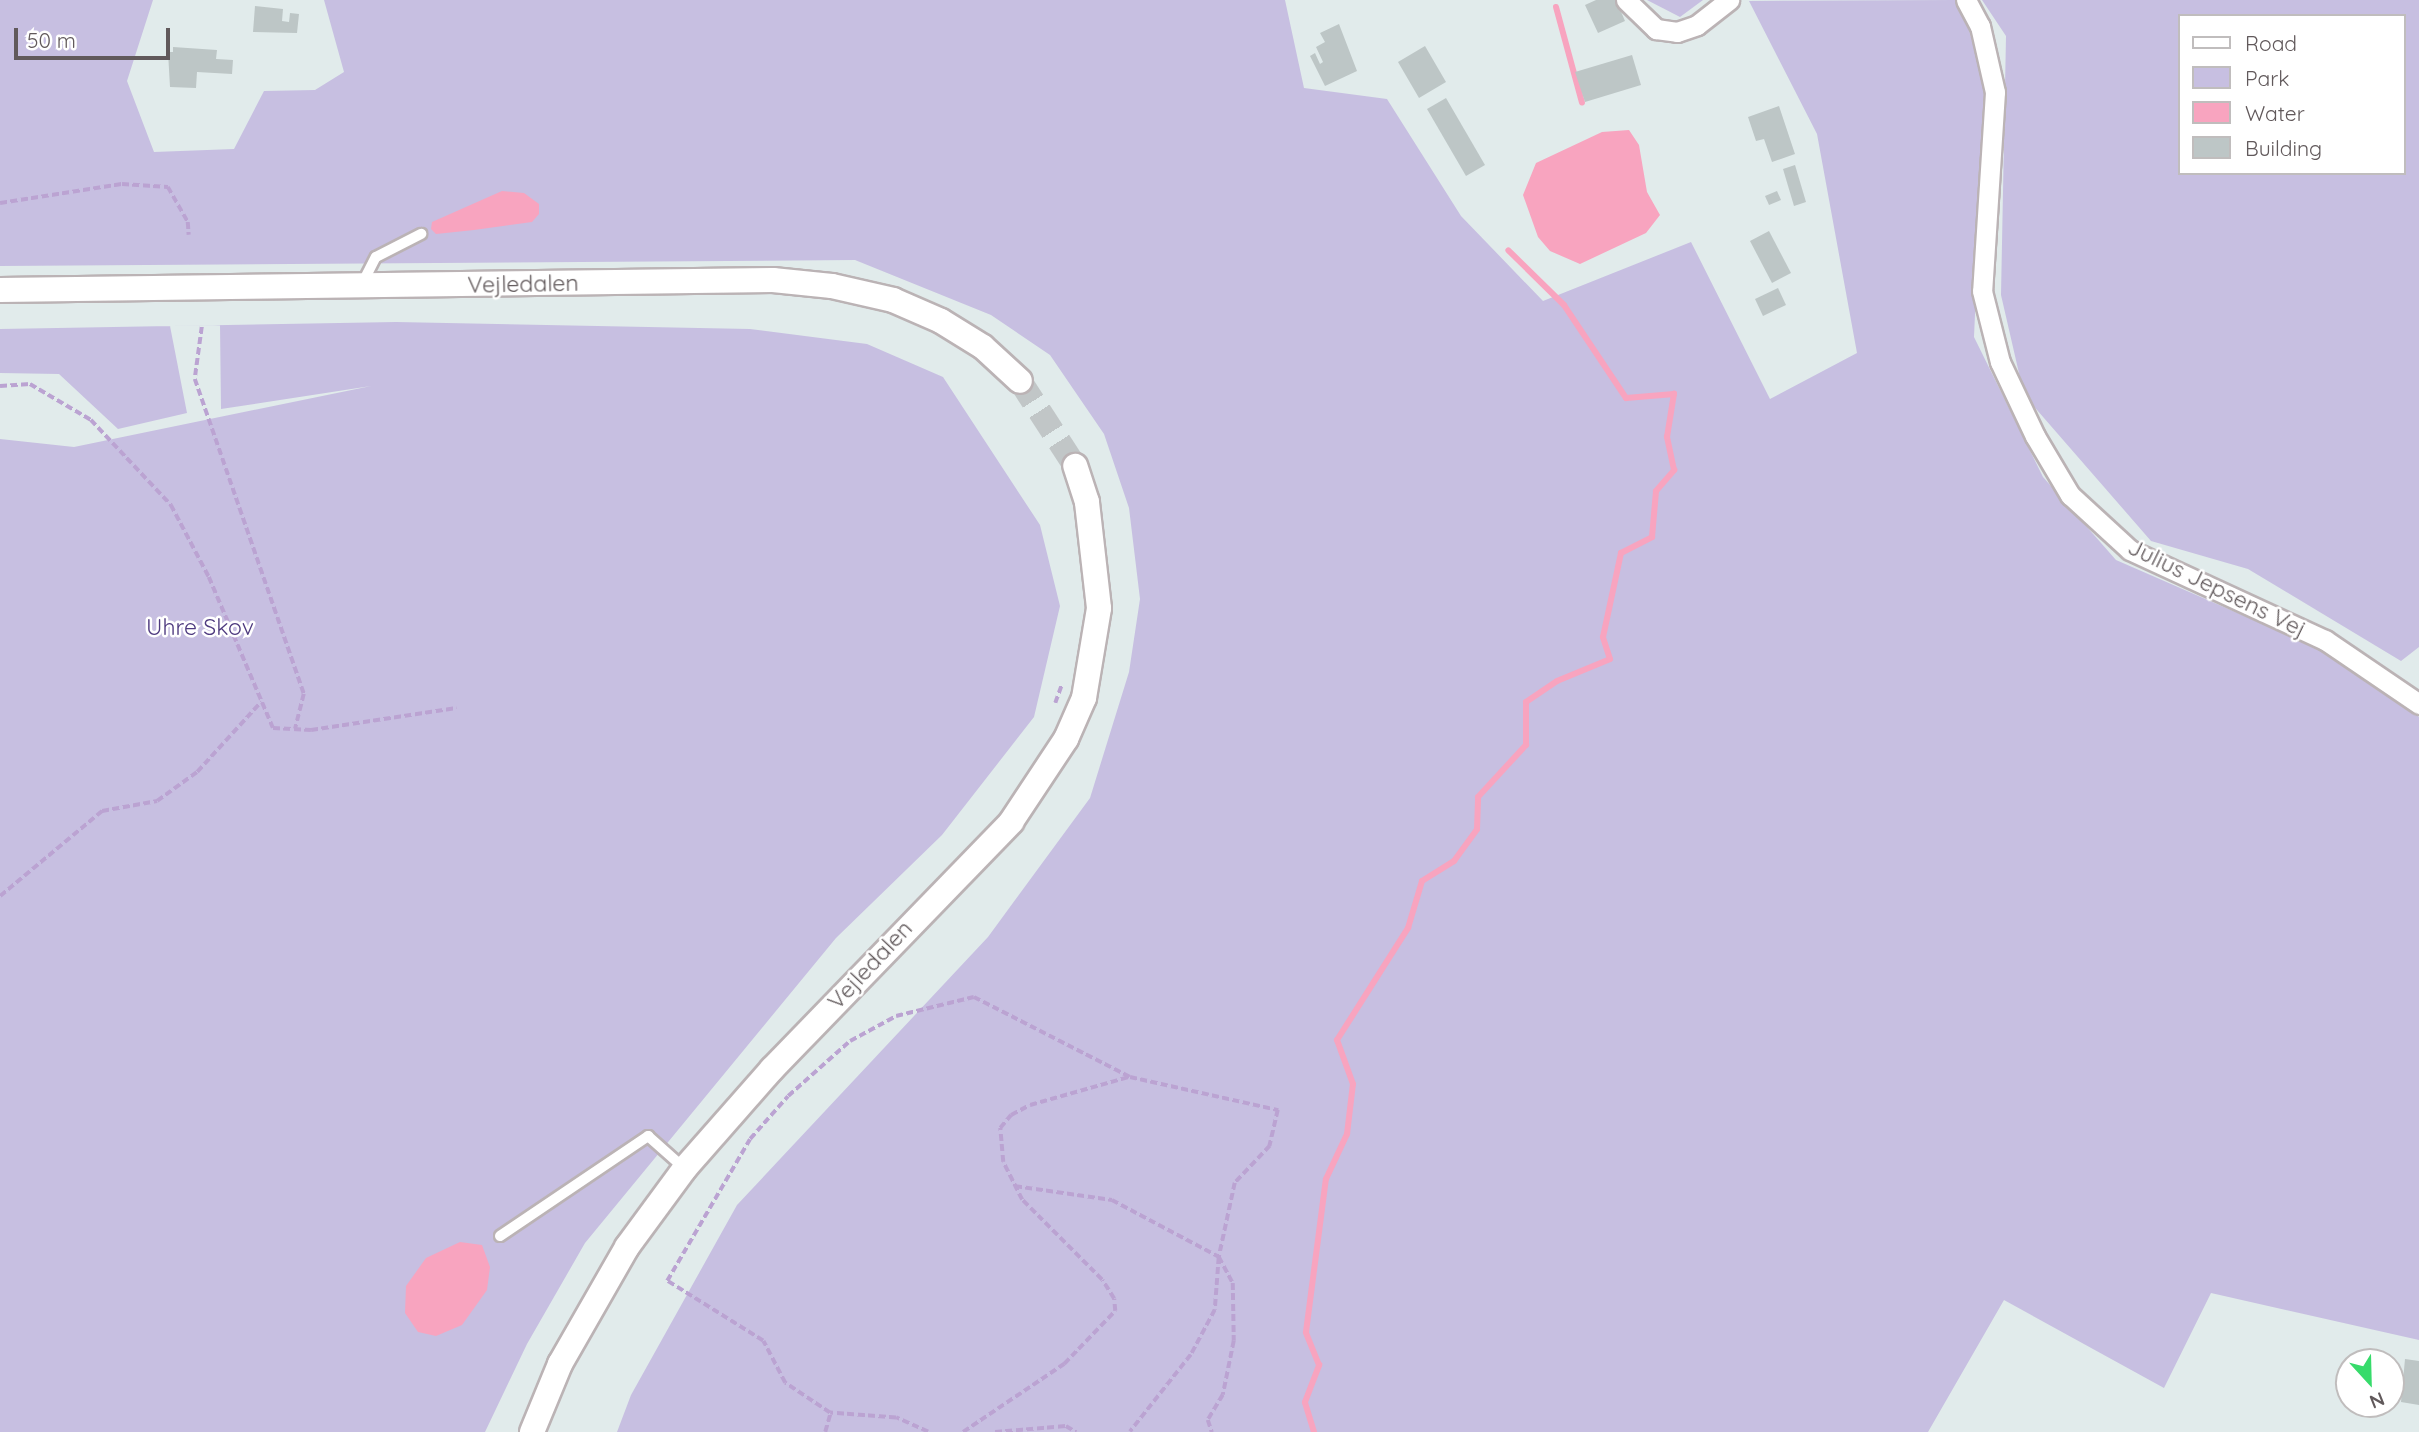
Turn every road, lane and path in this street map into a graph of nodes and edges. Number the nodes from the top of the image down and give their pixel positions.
1 (1626, 0) edge
2 (1729, 0) edge
3 (1966, 0) edge
4 (0, 203) edge
5 (421, 234) dead end
6 (189, 235) dead end
7 (361, 286) junction
8 (0, 290) edge
9 (202, 327) dead end
10 (1020, 381) tunnel mouth
11 (0, 386) edge
12 (1075, 466) tunnel mouth
13 (1065, 675) dead end
14 (261, 702) junction
15 (2419, 704) edge
16 (456, 708) dead end
17 (1052, 711) dead end
18 (295, 729) junction
19 (0, 896) edge
20 (1130, 1077) junction
21 (685, 1168) junction
22 (1015, 1186) junction
23 (500, 1236) dead end
24 (1219, 1257) junction
25 (830, 1413) junction
26 (532, 1432) edge
27 (825, 1432) edge
28 (929, 1432) edge
29 (964, 1432) edge
30 (995, 1432) edge
31 (1076, 1432) edge
32 (1130, 1432) edge
33 (1212, 1432) edge

1 - 2 street
3 - 15 street, Julius Jepsens Vej
4 - 6 path
5 - 7 lane
7 - 8 street, Vejledalen
7 - 10 street, Vejledalen
9 - 18 path
11 - 14 path
12 - 21 street, Vejledalen
13 - 17 path
14 - 18 path
14 - 19 path
16 - 18 path
20 - 22 path
20 - 24 path
20 - 25 path
21 - 23 lane
21 - 26 street, Vejledalen
22 - 24 path
22 - 29 path
24 - 32 path
24 - 33 path
25 - 27 path
25 - 28 path
30 - 31 path

